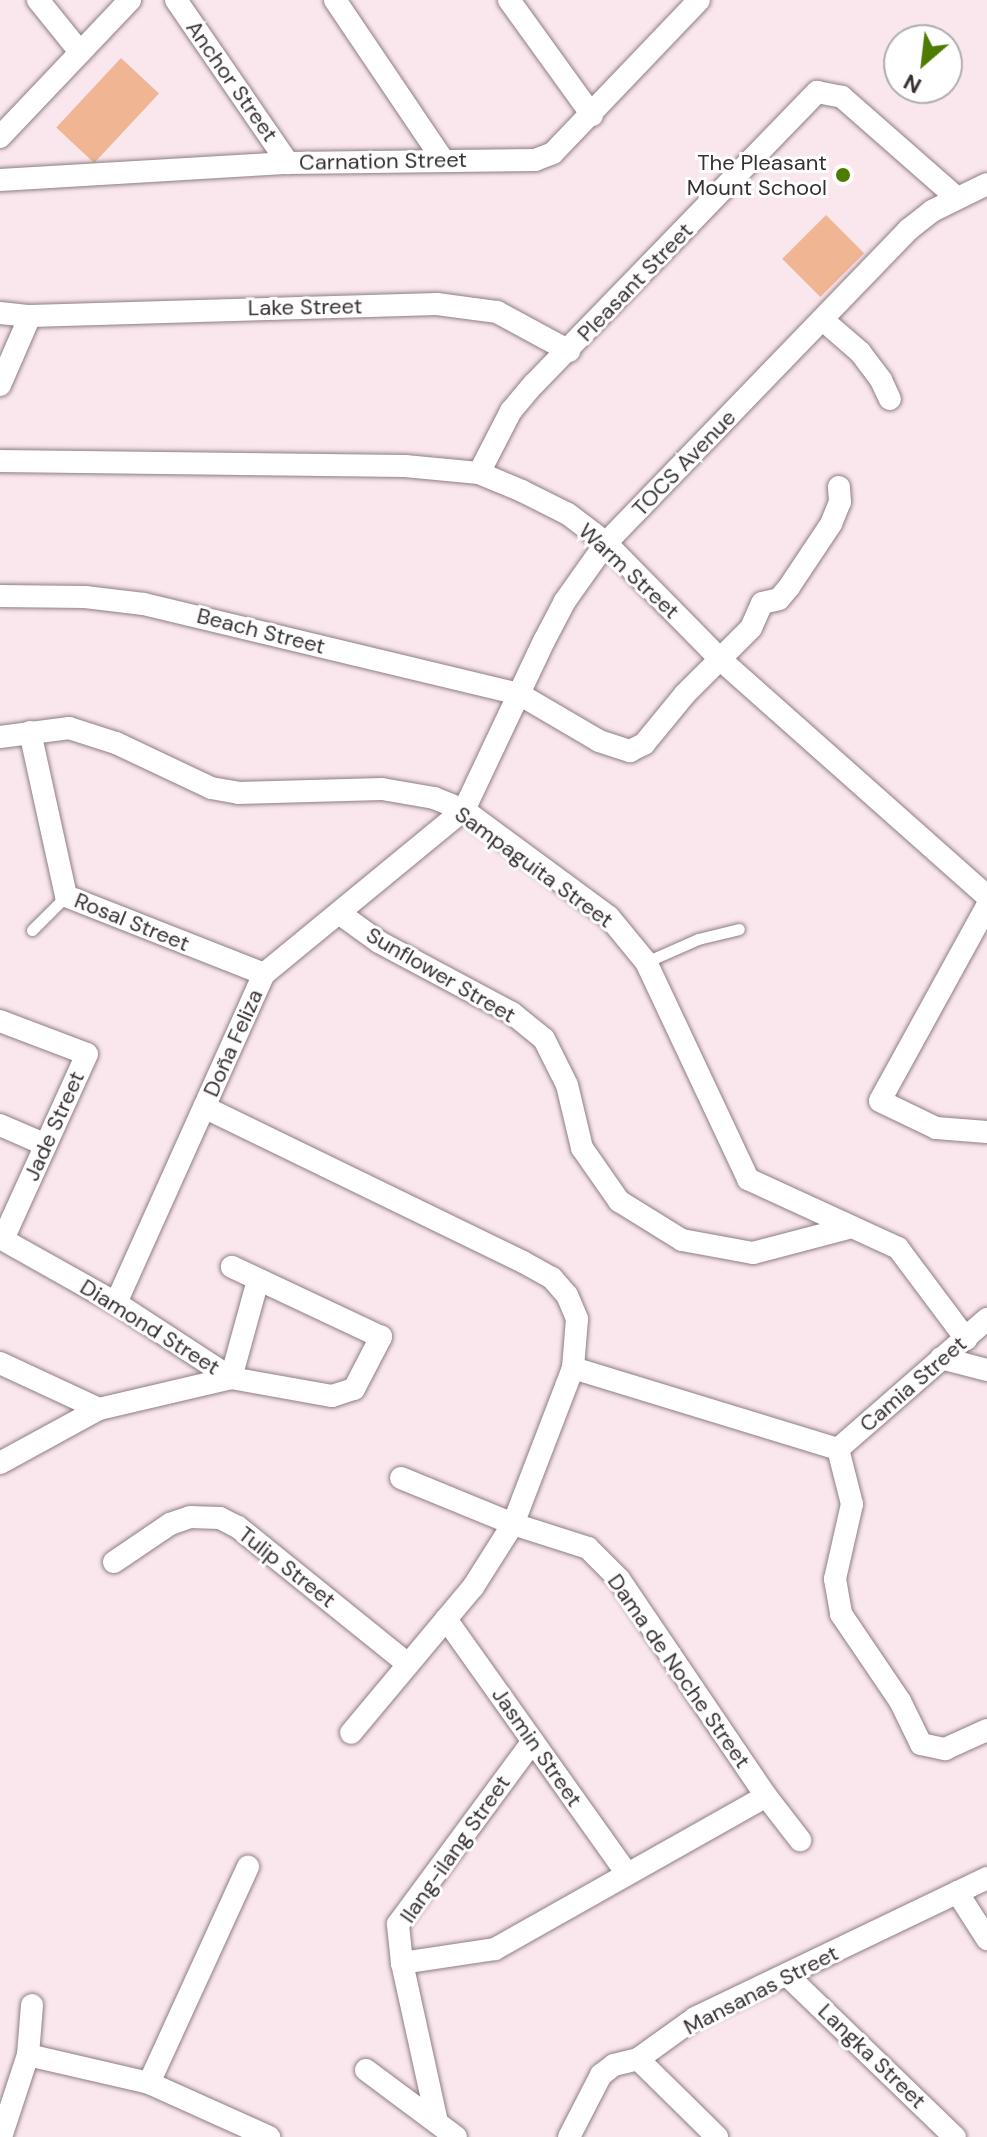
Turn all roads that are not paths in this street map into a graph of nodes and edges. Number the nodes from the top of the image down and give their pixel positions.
1 (38, 0) edge
2 (130, 0) edge
3 (176, 0) edge
4 (335, 0) edge
5 (509, 0) edge
6 (699, 0) edge
7 (80, 52) junction
8 (592, 115) junction
9 (2, 128) edge
10 (443, 160) junction
11 (288, 163) junction
12 (0, 180) edge
13 (987, 184) edge
14 (956, 197) junction
15 (0, 313) edge
16 (30, 316) junction
17 (823, 320) junction
18 (569, 351) junction
19 (0, 385) edge
20 (890, 399) dead end
21 (0, 461) edge
22 (479, 473) junction
23 (839, 487) dead end
24 (606, 543) junction
25 (0, 596) edge
26 (721, 660) junction
27 (519, 694) junction
28 (30, 732) junction
29 (0, 737) edge
30 (464, 810) junction
31 (66, 896) junction
32 (987, 896) edge
33 (987, 906) edge
34 (339, 913) junction
35 (739, 929) dead end
36 (32, 930) dead end
37 (646, 962) junction
38 (264, 974) junction
39 (0, 1021) edge
40 (204, 1107) junction
41 (0, 1125) edge
42 (987, 1132) edge
43 (46, 1145) junction
44 (852, 1227) junction
45 (1, 1238) edge
46 (232, 1267) dead end
47 (258, 1280) junction
48 (116, 1303) junction
49 (987, 1319) edge
50 (966, 1339) junction
51 (941, 1358) junction
52 (0, 1363) edge
53 (573, 1368) junction
54 (987, 1370) edge
55 (231, 1378) junction
56 (99, 1409) junction
57 (838, 1449) junction
58 (0, 1463) edge
59 (401, 1478) dead end
60 (513, 1524) junction
61 (114, 1562) dead end
62 (446, 1619) junction
63 (408, 1664) junction
64 (987, 1730) edge
65 (351, 1733) dead end
66 (533, 1741) junction
67 (766, 1796) junction
68 (800, 1840) dead end
69 (248, 1867) dead end
70 (627, 1874) junction
71 (987, 1878) edge
72 (957, 1892) junction
73 (987, 1939) edge
74 (402, 1963) junction
75 (788, 1976) junction
76 (32, 2005) dead end
77 (28, 2055) junction
78 (638, 2059) junction
79 (366, 2070) dead end
80 (149, 2083) junction
81 (437, 2122) junction
82 (1, 2137) edge
83 (269, 2137) edge
84 (456, 2137) edge
85 (569, 2137) edge
86 (717, 2137) edge
87 (955, 2137) edge

1 - 7 street
2 - 7 street
3 - 11 street, Anchor Street
4 - 10 street
5 - 8 street
6 - 8 street, Carnation Street
7 - 9 street
8 - 10 street, Carnation Street
10 - 11 street, Carnation Street
11 - 12 street, Carnation Street
13 - 14 street, TOCS Avenue
14 - 17 street, TOCS Avenue
14 - 18 street, Pleasant Street
15 - 16 street, Lake Street
16 - 18 street, Lake Street
16 - 19 street
17 - 20 street
17 - 24 street, TOCS Avenue
18 - 22 street, Pleasant Street
21 - 22 street, Warm Street
22 - 24 street, Warm Street
23 - 26 street
24 - 26 street, Warm Street
24 - 27 street, TOCS Avenue
25 - 27 street, Beach Street
26 - 27 street, Beach Street
26 - 32 street, Warm Street
27 - 30 street, TOCS Avenue
28 - 29 street, Sampaguita Street
28 - 30 street, Sampaguita Street
28 - 31 street, Rosal Street
30 - 34 street, Doña Feliza
30 - 37 street, Sampaguita Street
31 - 36 lane
31 - 38 street, Rosal Street
33 - 42 street
34 - 38 street, Doña Feliza
34 - 44 street, Sunflower Street
35 - 37 lane
37 - 44 street, Sampaguita Street
38 - 40 street, Doña Feliza
39 - 43 street, Jade Street
40 - 48 street, Doña Feliza
40 - 53 street
41 - 43 street
43 - 45 street, Jade Street
44 - 50 street, Sampaguita Street
45 - 48 street, Diamond Street
46 - 47 street
47 - 55 street
47 - 55 street, Diamond Street
48 - 55 street, Diamond Street
49 - 50 street, Camia Street
50 - 51 street, Camia Street
51 - 54 street
51 - 57 street, Camia Street
52 - 56 street
53 - 57 street
53 - 60 street
55 - 56 street
56 - 58 street
57 - 64 street
59 - 60 street, Dama de Noche Street
60 - 62 street
60 - 67 street, Dama de Noche Street
61 - 63 street, Tulip Street
62 - 63 street
62 - 66 street, Jasmin Street
63 - 65 street
66 - 70 street, Jasmin Street
66 - 74 street, Ilang-ilang Street
67 - 68 street, Dama de Noche Street
67 - 70 street
69 - 80 street
70 - 74 street
71 - 72 street, Mansanas Street
72 - 73 street
72 - 75 street, Mansanas Street
74 - 81 street, Ilang-ilang Street
75 - 78 street, Mansanas Street
75 - 87 street, Langka Street
76 - 77 street
77 - 80 street
77 - 82 street
78 - 85 street, Mansanas Street
78 - 86 street
79 - 81 street
80 - 83 street
81 - 84 street

